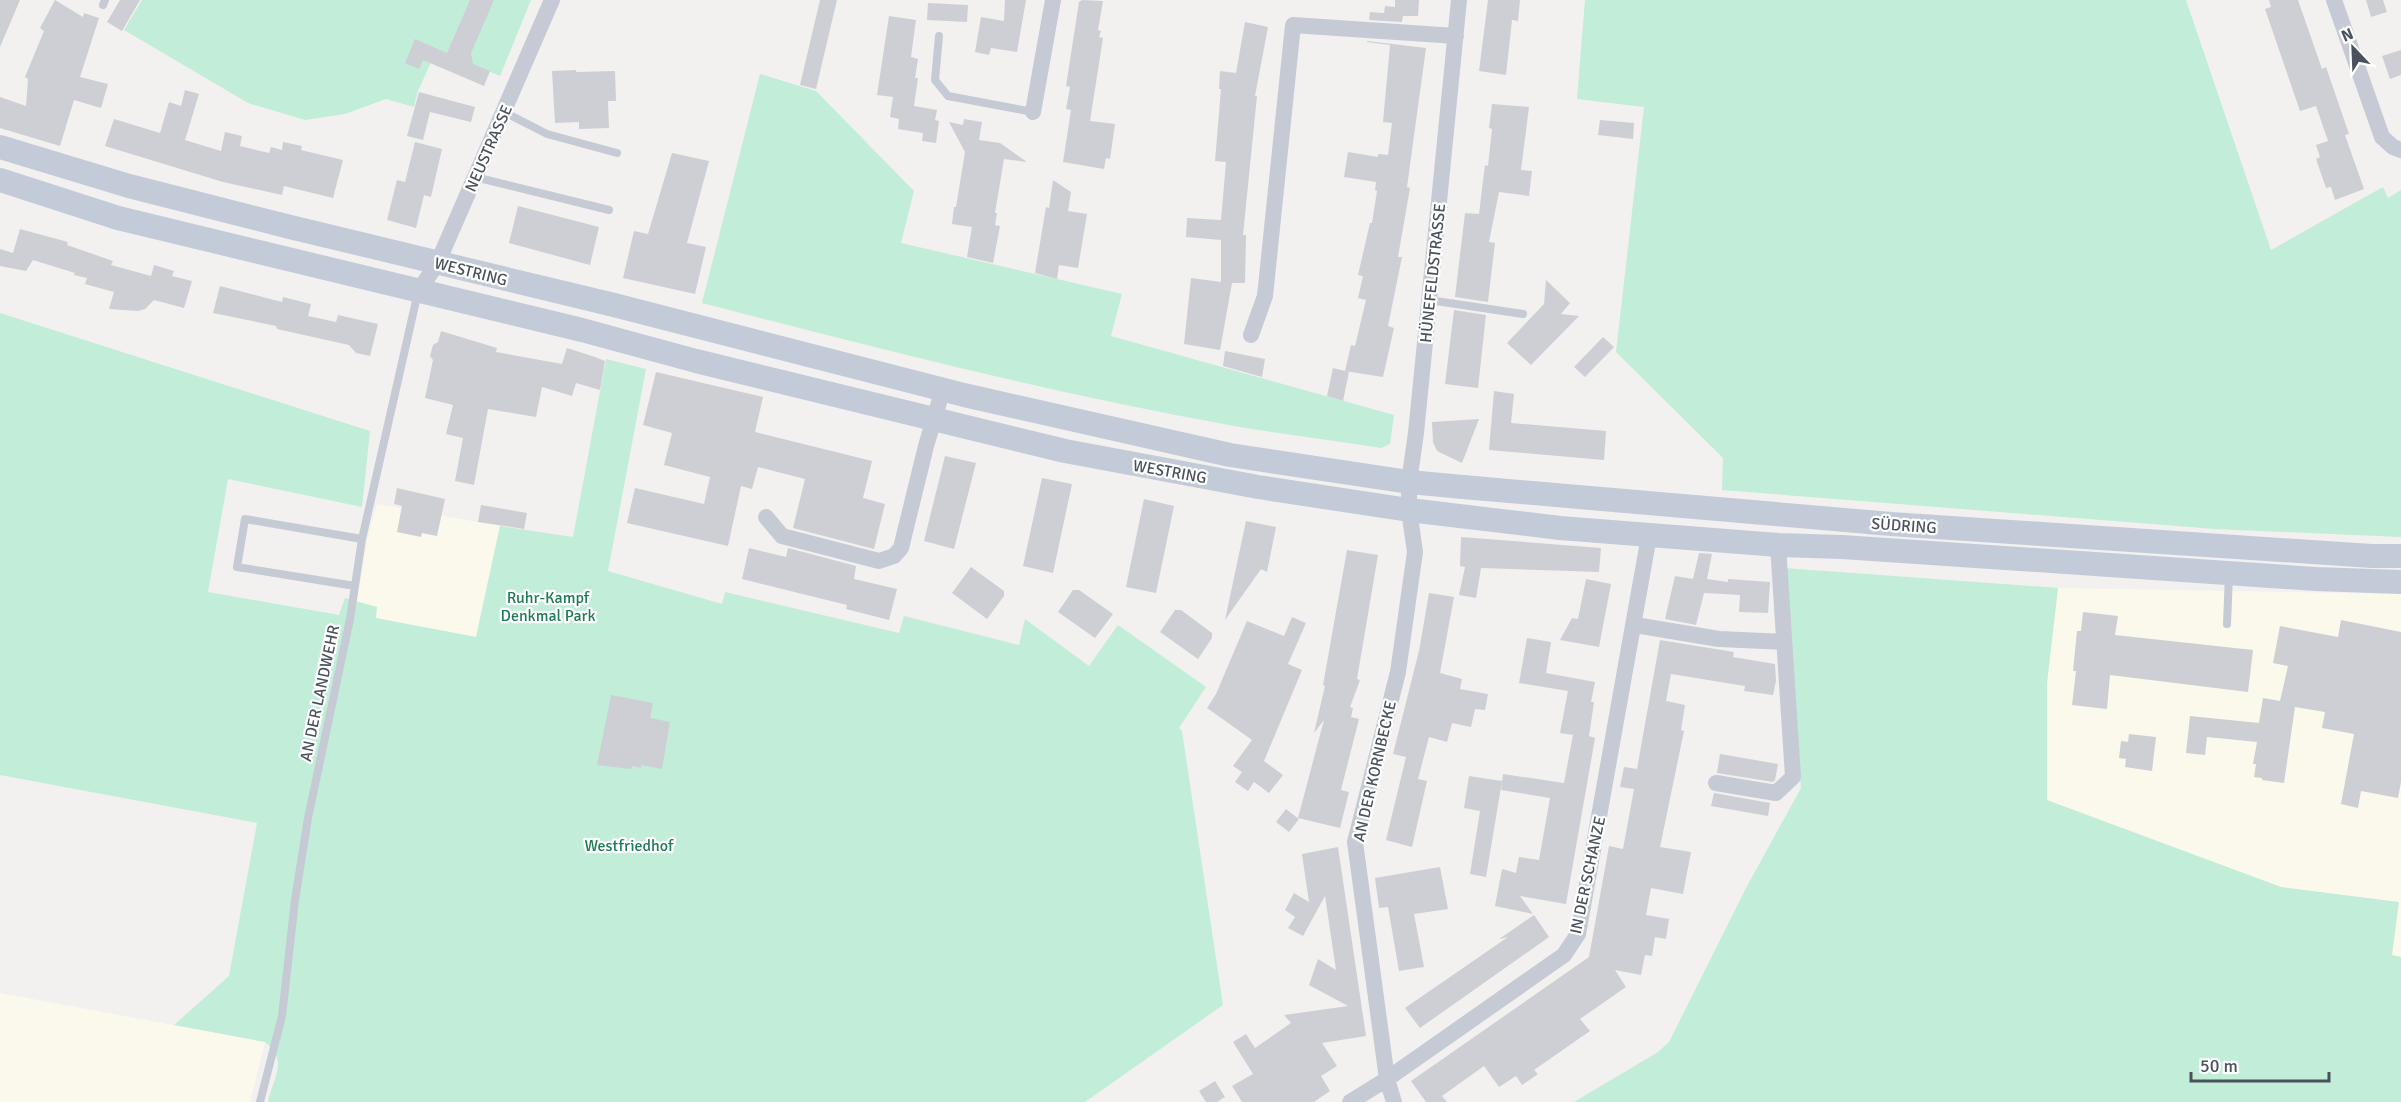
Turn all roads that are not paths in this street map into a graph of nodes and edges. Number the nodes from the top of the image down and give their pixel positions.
1 (552, 0) edge
2 (1053, 0) edge
3 (1459, 0) edge
4 (2334, 0) edge
5 (939, 36) dead end
6 (1456, 36) junction
7 (504, 112) junction
8 (1033, 112) joint
9 (0, 147) edge
10 (2401, 150) edge
11 (617, 153) dead end
12 (475, 177) junction
13 (0, 180) edge
14 (609, 210) dead end
15 (438, 262) junction
16 (418, 292) junction
17 (1429, 300) junction
18 (1523, 314) dead end
19 (1251, 335) dead end
20 (943, 389) junction
21 (933, 418) junction
22 (1409, 482) junction
23 (1410, 510) junction
24 (766, 517) dead end
25 (1649, 536) junction
26 (362, 539) junction
27 (1778, 545) junction
28 (2401, 556) edge
29 (2229, 573) junction
30 (2401, 582) edge
31 (355, 586) junction
32 (2226, 624) dead end
33 (1635, 625) junction
34 (1783, 642) junction
35 (1716, 783) dead end
36 (1387, 1079) junction
37 (260, 1102) edge
38 (1350, 1102) edge
39 (1394, 1102) edge

1 - 7 street, NEUSTRASSE
2 - 8 street
3 - 6 street, HÜNEFELDSTRASSE
4 - 10 street
5 - 8 lane
6 - 17 street, HÜNEFELDSTRASSE
6 - 19 street
7 - 11 lane
7 - 12 street, NEUSTRASSE
9 - 15 main road, WESTRING
12 - 14 lane
12 - 15 street, NEUSTRASSE
13 - 16 main road, WESTRING
15 - 16 street, NEUSTRASSE
15 - 20 main road, WESTRING
16 - 21 main road, WESTRING
16 - 26 lane, AN DER LANDWEHR
17 - 18 lane
17 - 22 street, HÜNEFELDSTRASSE
20 - 21 street
20 - 22 main road, WESTRING
21 - 23 main road, WESTRING
21 - 24 street
22 - 23 street, HÜNEFELDSTRASSE
22 - 28 main road, SÜDRING
23 - 25 main road, SÜDRING
23 - 36 street, AN DER KORNBECKE
25 - 27 main road, SÜDRING
25 - 33 street, IN DER SCHANZE
26 - 31 lane, AN DER LANDWEHR
26 - 31 lane
27 - 29 main road, SÜDRING
27 - 34 street
29 - 30 main road, SÜDRING
29 - 32 lane
31 - 37 lane, AN DER LANDWEHR
33 - 34 street
33 - 36 street, IN DER SCHANZE
34 - 35 street
36 - 38 street, IN DER SCHANZE
36 - 39 street, AN DER KORNBECKE

